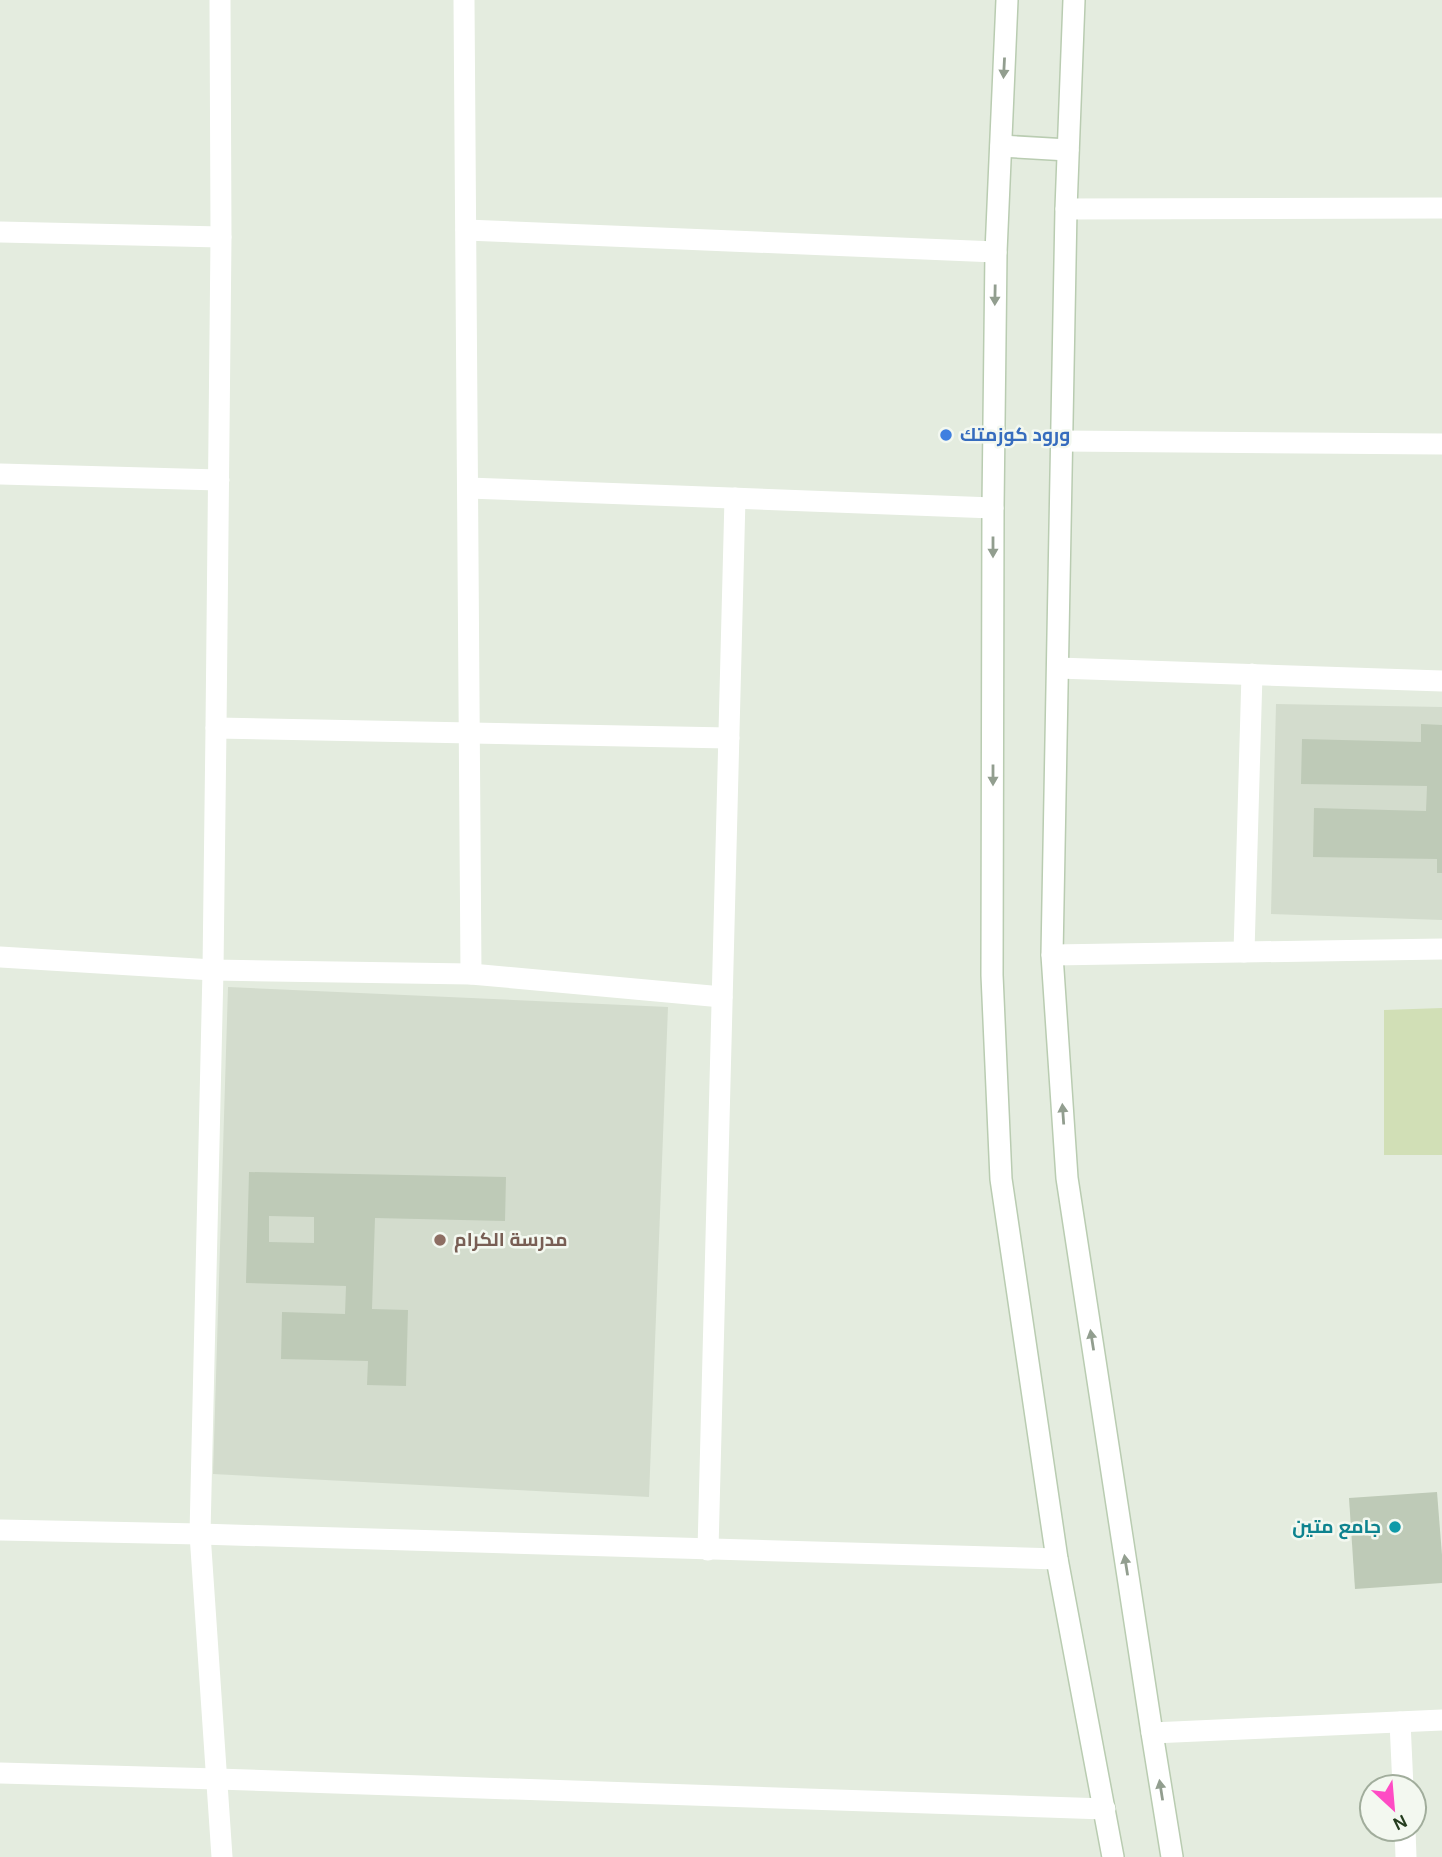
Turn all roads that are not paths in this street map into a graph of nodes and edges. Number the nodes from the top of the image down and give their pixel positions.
1 (220, 0) edge
2 (464, 0) edge
3 (1007, 0) edge
4 (1074, 0) edge
5 (1001, 146) junction
6 (1068, 150) junction
7 (1442, 208) edge
8 (1066, 209) junction
9 (466, 230) junction
10 (0, 232) edge
11 (221, 237) junction
12 (996, 252) junction
13 (1062, 441) junction
14 (1442, 444) edge
15 (0, 474) edge
16 (219, 480) junction
17 (468, 488) junction
18 (735, 498) junction
19 (993, 508) junction
20 (1058, 667) junction
21 (1252, 674) junction
22 (1442, 681) edge
23 (216, 728) junction
24 (470, 734) junction
25 (729, 738) junction
26 (1442, 949) edge
27 (1244, 952) junction
28 (1052, 955) junction
29 (0, 957) edge
30 (213, 970) junction
31 (471, 974) junction
32 (722, 997) junction
33 (0, 1530) edge
34 (200, 1534) junction
35 (708, 1550) junction
36 (1057, 1559) junction
37 (1442, 1720) edge
38 (1400, 1722) junction
39 (1152, 1733) junction
40 (0, 1773) edge
41 (1402, 1773) edge
42 (217, 1779) junction
43 (1105, 1810) junction
44 (222, 1857) edge
45 (1113, 1857) edge
46 (1172, 1857) edge

1 - 11 street
2 - 9 street
3 -> 5 street
4 - 6 street
5 - 6 street
5 - 12 street
6 - 8 street
7 - 8 street
8 - 13 street
9 - 12 street
9 - 17 street
10 - 11 street
11 - 16 street
12 -> 19 street
13 - 14 street
13 - 20 street
15 - 16 street
16 - 23 street
17 - 18 street
17 - 24 street
18 - 19 street
18 - 25 street
19 -> 36 street
20 - 21 street
20 - 28 street
21 - 22 street
21 - 27 street
23 - 24 street
23 - 30 street
24 - 25 street
24 - 31 street
25 - 32 street
26 - 27 street
27 - 28 street
39 -> 28 street
29 - 30 street
30 - 31 street
30 - 34 street
31 - 32 street
32 - 35 street
33 - 34 street
34 - 35 street
34 - 42 street
35 - 36 street
36 - 43 street
37 - 38 street
38 - 39 street
38 - 41 street
46 -> 39 street
40 - 42 street
42 - 43 street
42 - 44 street
43 - 45 street

